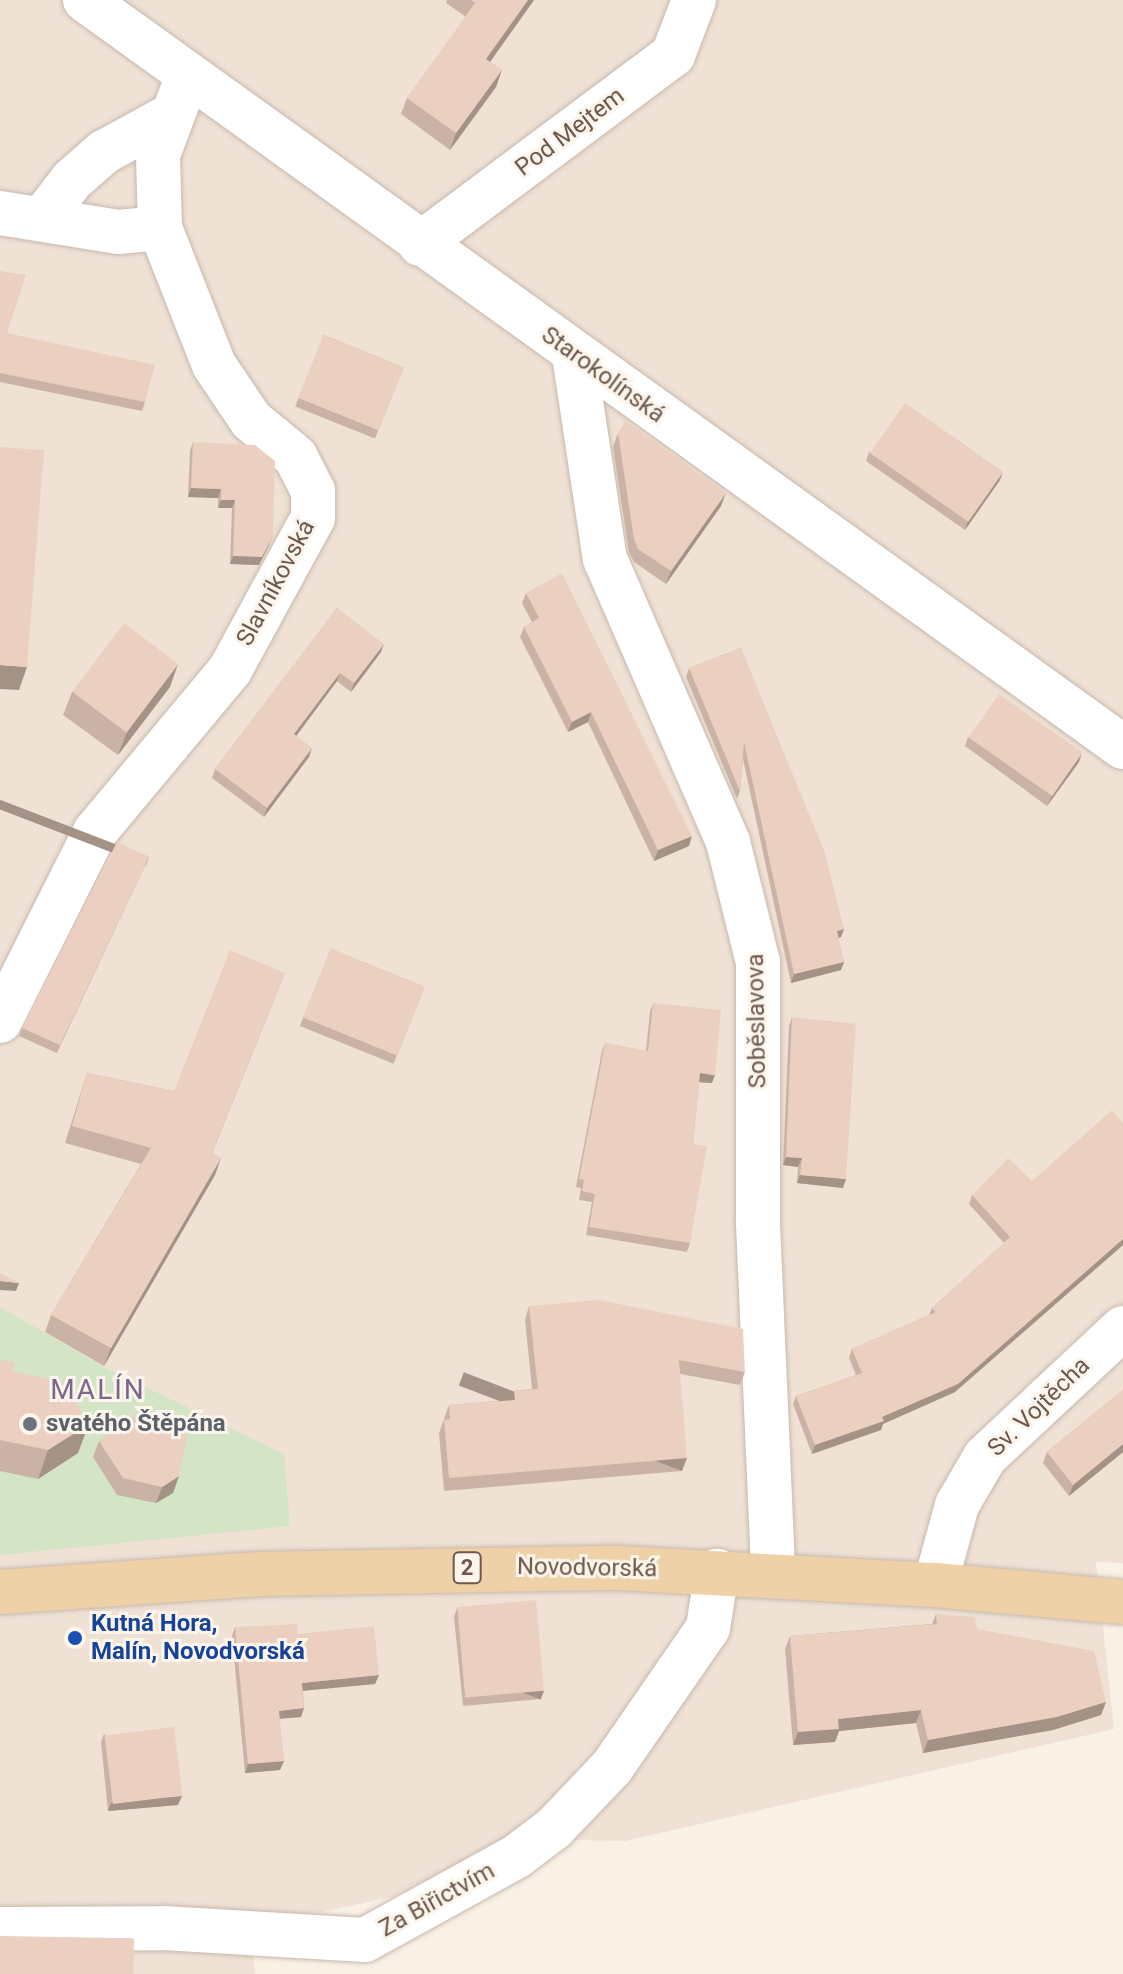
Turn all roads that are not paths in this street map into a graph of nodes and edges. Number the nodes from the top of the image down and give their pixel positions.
1 (85, 0) edge
2 (694, 0) edge
3 (187, 78) junction
4 (168, 117) junction
5 (21, 216) edge
6 (160, 228) junction
7 (420, 244) junction
8 (574, 355) junction
9 (1123, 747) edge
10 (0, 1021) edge
11 (1123, 1328) edge
12 (717, 1571) junction
13 (773, 1574) junction
14 (935, 1585) junction
15 (0, 1592) edge
16 (1123, 1602) edge
17 (0, 1929) edge
18 (363, 1957) edge

1 - 3 street, Starokolínská
2 - 7 street, Pod Mejtem
3 - 4 street, Slavníkovská
3 - 7 street, Starokolínská
4 - 5 street
4 - 6 street, Slavníkovská
5 - 6 street
6 - 10 street, Slavníkovská
7 - 8 street, Starokolínská
8 - 9 street, Starokolínská
8 - 13 street, Soběslavova
11 - 14 street, Sv. Vojtěcha
12 - 13 main road, Novodvorská / 2
12 - 15 main road, Novodvorská / 2
12 - 18 street, Za Biřictvím
13 - 14 main road, Novodvorská / 2
14 - 16 main road, 2
17 - 18 street, Za Biřictvím

